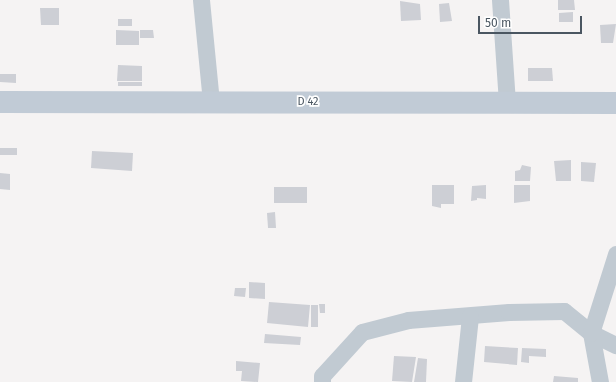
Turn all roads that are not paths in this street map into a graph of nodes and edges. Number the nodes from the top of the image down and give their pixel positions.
1 (201, 0) edge
2 (500, 0) edge
3 (0, 102) edge
4 (211, 102) junction
5 (507, 103) junction
6 (616, 104) edge
7 (616, 254) edge
8 (470, 316) junction
9 (591, 333) junction
10 (616, 345) edge
11 (322, 382) edge
12 (463, 382) edge
13 (600, 382) edge

1 - 4 street
2 - 5 street
3 - 4 street, D 42 / D 42
4 - 5 street, D 42 / D 42
5 - 6 street, D 42 / D 42
7 - 9 street
8 - 9 street
8 - 11 street
8 - 12 street
9 - 10 street
9 - 13 street

